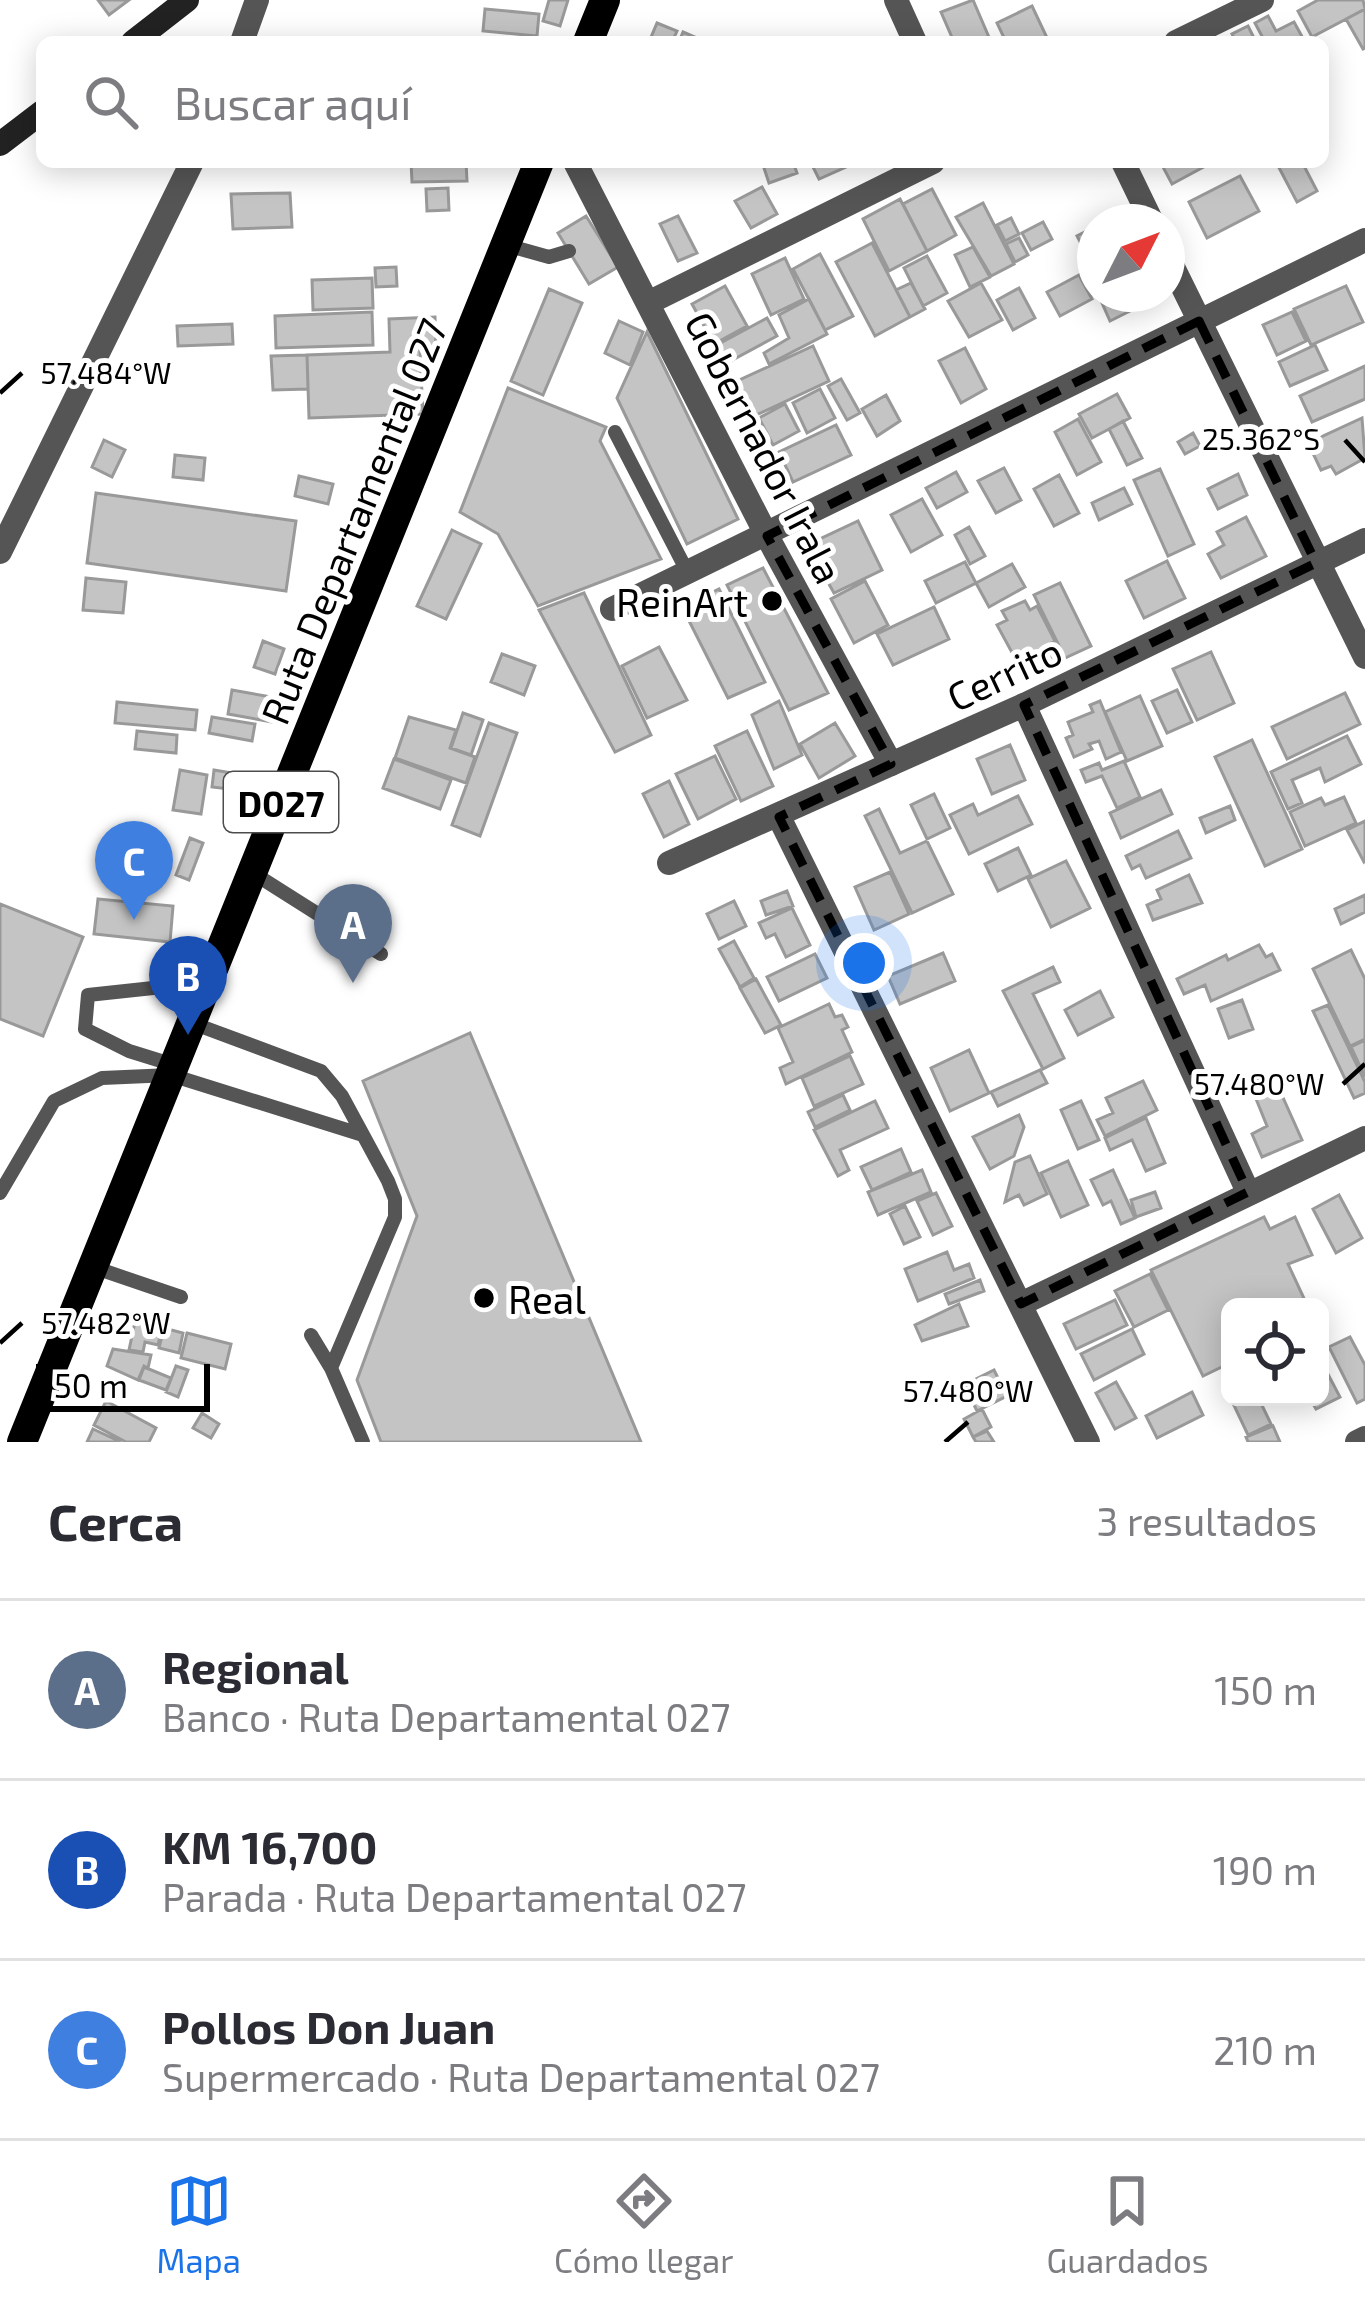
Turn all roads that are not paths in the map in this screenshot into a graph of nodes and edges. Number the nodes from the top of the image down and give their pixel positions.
1 (188, 0) edge
2 (257, 0) edge
3 (605, 0) edge
4 (896, 0) edge
5 (1262, 0) edge
6 (141, 36) edge
7 (244, 36) edge
8 (590, 36) edge
9 (912, 36) edge
10 (1188, 36) edge
11 (36, 117) edge
12 (0, 144) edge
13 (189, 168) edge
14 (537, 168) edge
15 (577, 168) edge
16 (921, 168) edge
17 (1126, 168) edge
18 (1143, 204) edge
19 (1365, 240) edge
20 (506, 244) junction
21 (569, 251) dead end
22 (1185, 292) edge
23 (650, 302) junction
24 (1199, 321) junction
25 (615, 432) dead end
26 (767, 536) junction
27 (1365, 539) edge
28 (0, 553) edge
29 (1316, 563) junction
30 (688, 573) junction
31 (612, 609) dead end
32 (1365, 657) edge
33 (1024, 705) junction
34 (891, 764) junction
35 (778, 818) junction
36 (669, 863) dead end
37 (253, 873) junction
38 (381, 955) dead end
39 (209, 982) junction
40 (193, 1023) junction
41 (173, 1070) junction
42 (363, 1135) junction
43 (1365, 1138) edge
44 (1248, 1192) junction
45 (0, 1193) edge
46 (93, 1267) junction
47 (182, 1297) dead end
48 (1021, 1304) junction
49 (311, 1335) dead end
50 (331, 1368) junction
51 (22, 1442) edge
52 (363, 1442) edge
53 (1088, 1442) edge

1 - 6 main road
2 - 7 street
3 - 8 main road
4 - 9 street
5 - 10 street
11 - 12 main road
13 - 28 street
14 - 20 main road, Ruta Departamental 027 / D027
15 - 23 street, Gobernador Irala
16 - 23 street
17 - 18 street
19 - 24 street
20 - 21 lane
20 - 37 main road, Ruta Departamental 027 / D027
22 - 24 street
23 - 26 street, Gobernador Irala
24 - 26 street
24 - 29 street
25 - 30 lane
26 - 30 street
26 - 34 street, Gobernador Irala
27 - 29 street, Cerrito
29 - 32 street
29 - 33 street, Cerrito
30 - 31 street
33 - 34 street, Cerrito
33 - 44 street
34 - 35 street, Cerrito
35 - 36 street, Cerrito
35 - 48 street
37 - 38 lane
37 - 39 main road, Ruta Departamental 027 / D027
39 - 40 main road, Ruta Departamental 027 / D027
39 - 41 lane
40 - 41 main road, Ruta Departamental 027 / D027
40 - 42 lane
41 - 42 lane
41 - 45 lane
41 - 46 main road, Ruta Departamental 027 / D027
42 - 50 lane
43 - 44 street
44 - 48 street
46 - 47 lane
46 - 51 main road, Ruta Departamental 027 / D027
48 - 53 street
49 - 50 lane
50 - 52 lane

